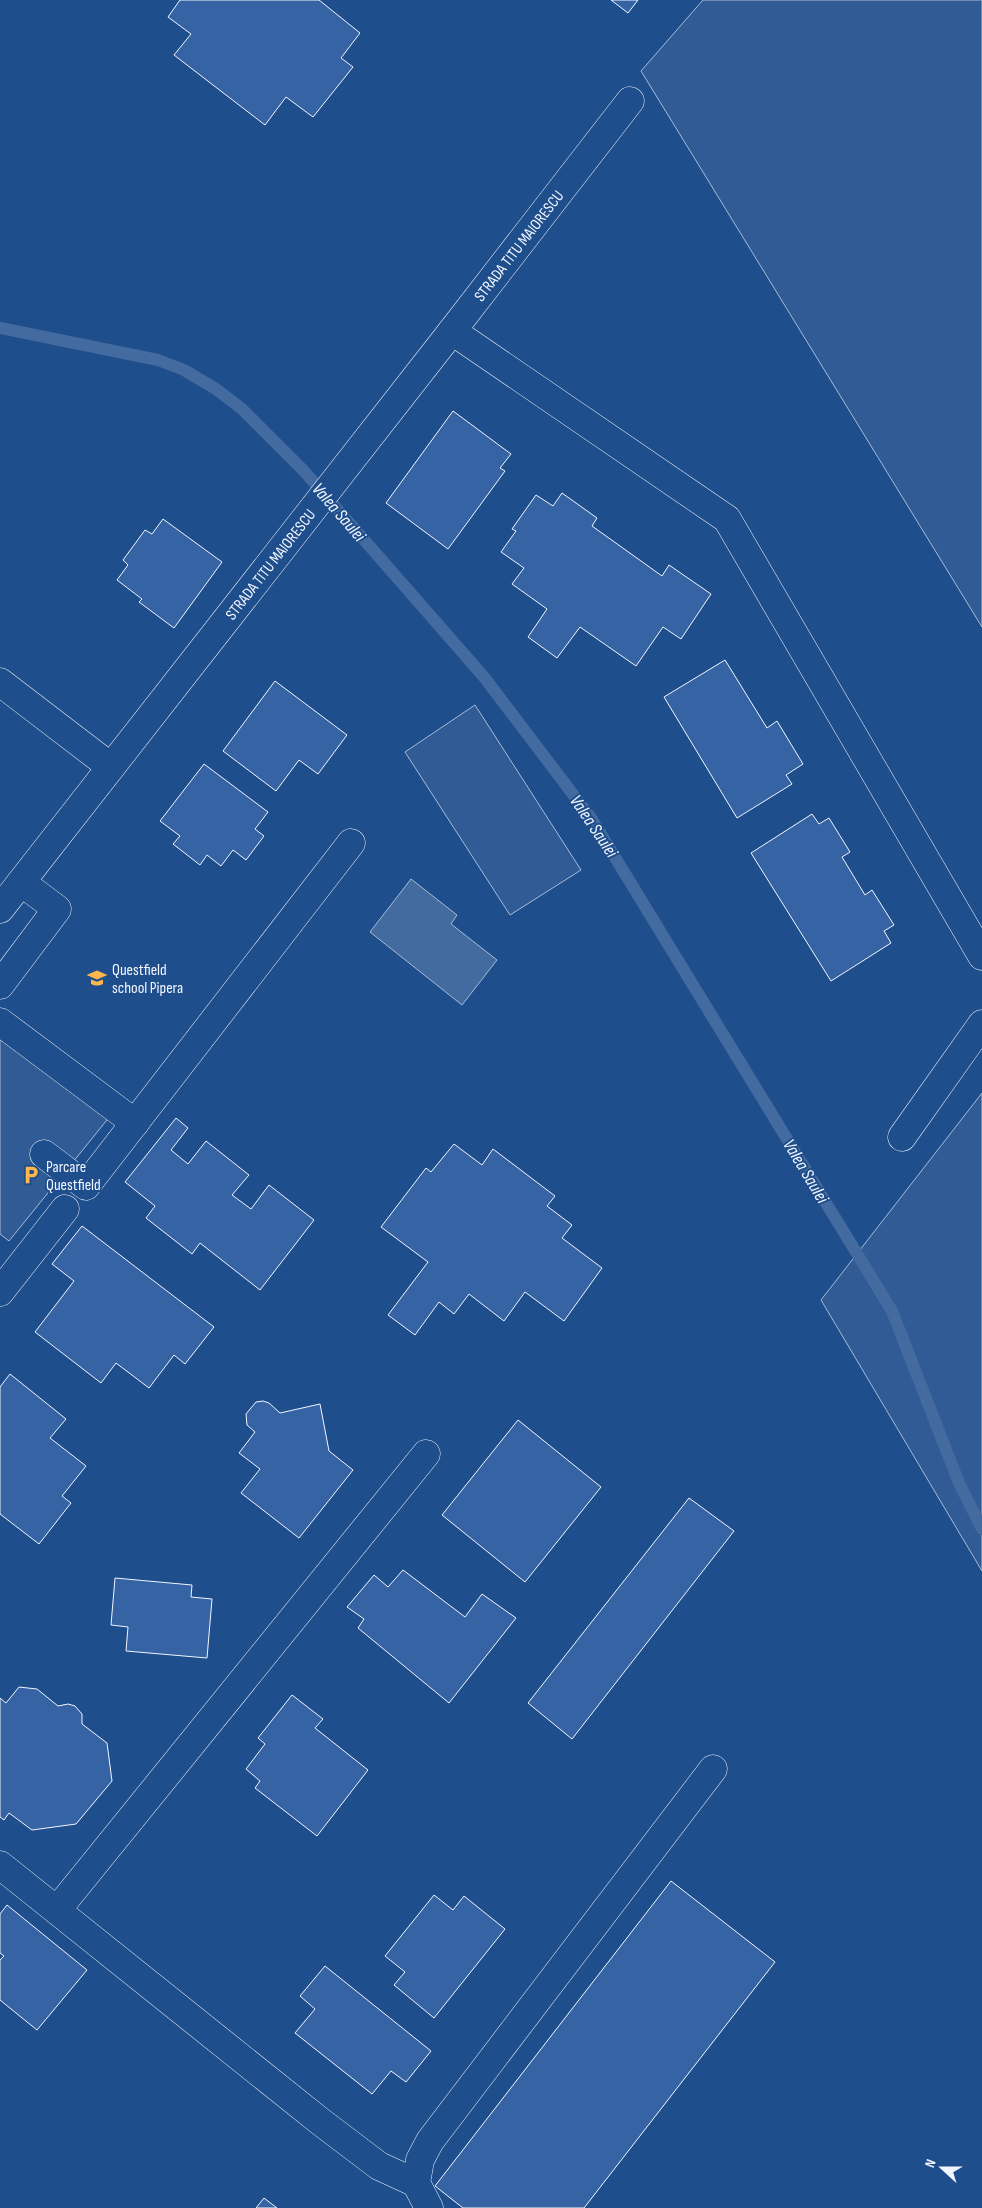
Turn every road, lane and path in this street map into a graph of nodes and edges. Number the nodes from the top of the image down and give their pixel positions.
1 (630, 100) dead end
2 (452, 331) junction
3 (0, 682) edge
4 (111, 767) junction
5 (351, 843) dead end
6 (21, 882) junction
7 (0, 909) edge
8 (982, 956) edge
9 (0, 985) edge
10 (0, 1022) edge
11 (982, 1024) edge
12 (135, 1122) junction
13 (902, 1137) dead end
14 (44, 1154) dead end
15 (65, 1209) dead end
16 (0, 1292) edge
17 (426, 1454) dead end
18 (713, 1769) dead end
19 (0, 1865) edge
20 (57, 1910) junction
21 (416, 2183) junction
22 (429, 2208) edge

1 - 2 street, STRADA TITU MAIORESCU
2 - 4 street, STRADA TITU MAIORESCU
2 - 8 street
3 - 4 street
4 - 6 street, STRADA TITU MAIORESCU
5 - 12 street
6 - 7 street, STRADA TITU MAIORESCU
6 - 9 street
10 - 12 street
11 - 13 street
12 - 14 street
15 - 16 street
17 - 20 street
18 - 21 street
19 - 20 street
20 - 21 street
21 - 22 street

